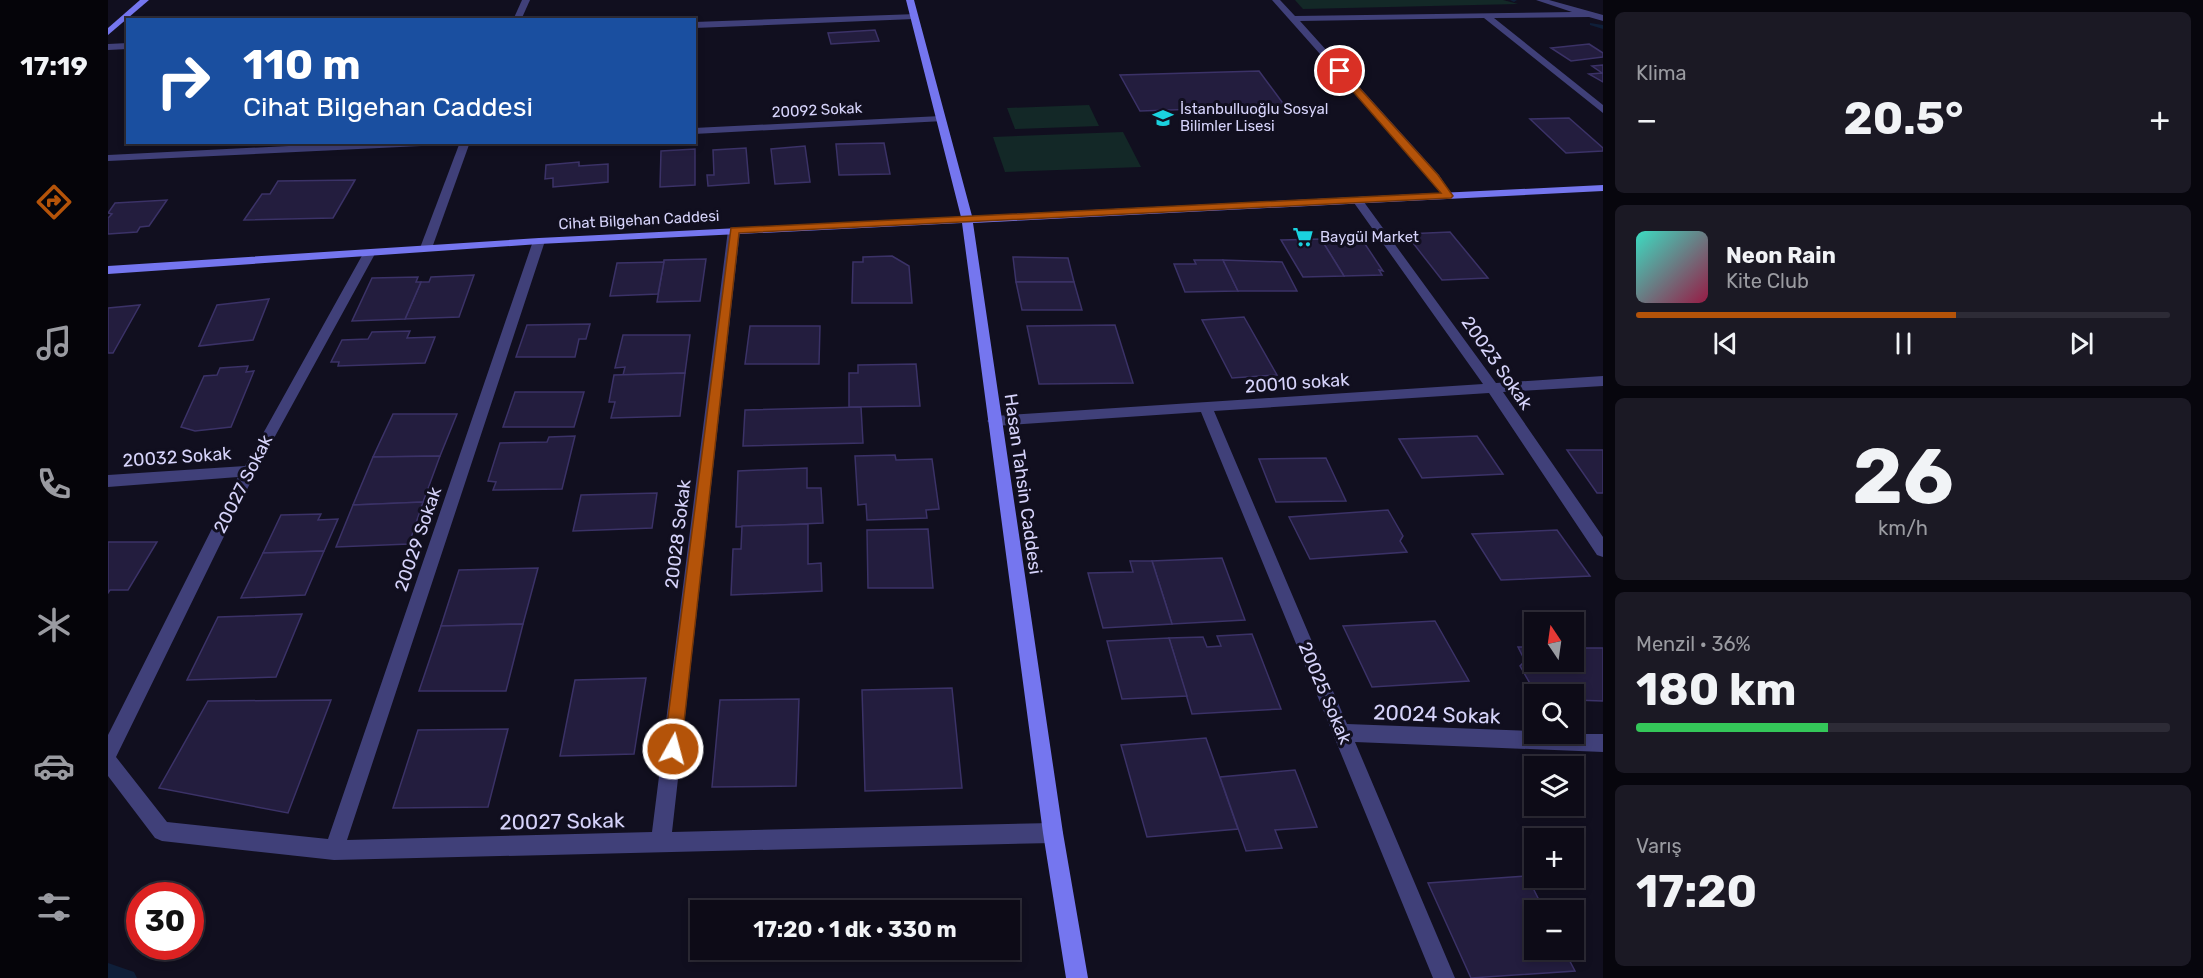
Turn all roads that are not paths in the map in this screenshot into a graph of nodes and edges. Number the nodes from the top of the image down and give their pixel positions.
1 (145, 0) edge
2 (526, 0) edge
3 (910, 0) edge
4 (1276, 0) edge
5 (1540, 0) edge
6 (1589, 14) junction
7 (914, 16) junction
8 (1486, 16) junction
9 (518, 18) edge
10 (1603, 18) edge
11 (1292, 19) junction
12 (696, 25) edge
13 (108, 32) edge
14 (126, 46) edge
15 (108, 47) edge
16 (1603, 110) edge
17 (941, 119) junction
18 (696, 131) edge
19 (400, 144) edge
20 (464, 144) edge
21 (108, 158) edge
22 (1603, 188) edge
23 (1448, 196) junction
24 (1357, 201) junction
25 (967, 220) junction
26 (734, 230) junction
27 (539, 241) junction
28 (426, 248) junction
29 (370, 252) junction
30 (108, 270) edge
31 (1603, 381) edge
32 (1492, 387) junction
33 (1206, 408) junction
34 (994, 421) junction
35 (249, 471) junction
36 (108, 481) edge
37 (1603, 550) edge
38 (1342, 733) junction
39 (1603, 743) edge
40 (108, 753) edge
41 (108, 761) edge
42 (1053, 832) junction
43 (661, 843) junction
44 (334, 850) junction
45 (1077, 978) edge
46 (1444, 978) edge

1 - 13 main road
2 - 9 street
3 - 7 main road, Hasan Tahsin Caddesi
4 - 11 street
5 - 6 street
6 - 8 street
6 - 10 street
7 - 12 street
7 - 17 main road, Hasan Tahsin Caddesi
8 - 11 street
8 - 16 street
11 - 23 street
14 - 15 street
17 - 18 street, 20092 Sokak
17 - 25 main road, Hasan Tahsin Caddesi
19 - 21 street
20 - 28 street
22 - 23 main road, Cihat Bilgehan Caddesi
23 - 24 main road, Cihat Bilgehan Caddesi
24 - 25 main road, Cihat Bilgehan Caddesi
24 - 32 street, 20023 Sokak
25 - 26 main road, Cihat Bilgehan Caddesi
25 - 34 main road, Hasan Tahsin Caddesi
26 - 27 main road, Cihat Bilgehan Caddesi
26 - 43 street, 20028 Sokak
27 - 28 main road, Cihat Bilgehan Caddesi
27 - 44 street, 20029 Sokak
28 - 29 main road, Cihat Bilgehan Caddesi
29 - 30 main road, Cihat Bilgehan Caddesi
29 - 35 street, 20027 Sokak
31 - 32 street, 20010 sokak
32 - 33 street, 20010 sokak
32 - 37 street, 20023 Sokak
33 - 34 street, 20010 sokak
33 - 38 street, 20025 Sokak
34 - 42 main road, Hasan Tahsin Caddesi
35 - 36 street, 20032 Sokak
35 - 40 street, 20027 Sokak
38 - 39 street, 20024 Sokak
38 - 46 street, 20025 Sokak
41 - 44 street, 20027 Sokak
42 - 43 street, 20027 Sokak
42 - 45 main road, Hasan Tahsin Caddesi
43 - 44 street, 20027 Sokak

